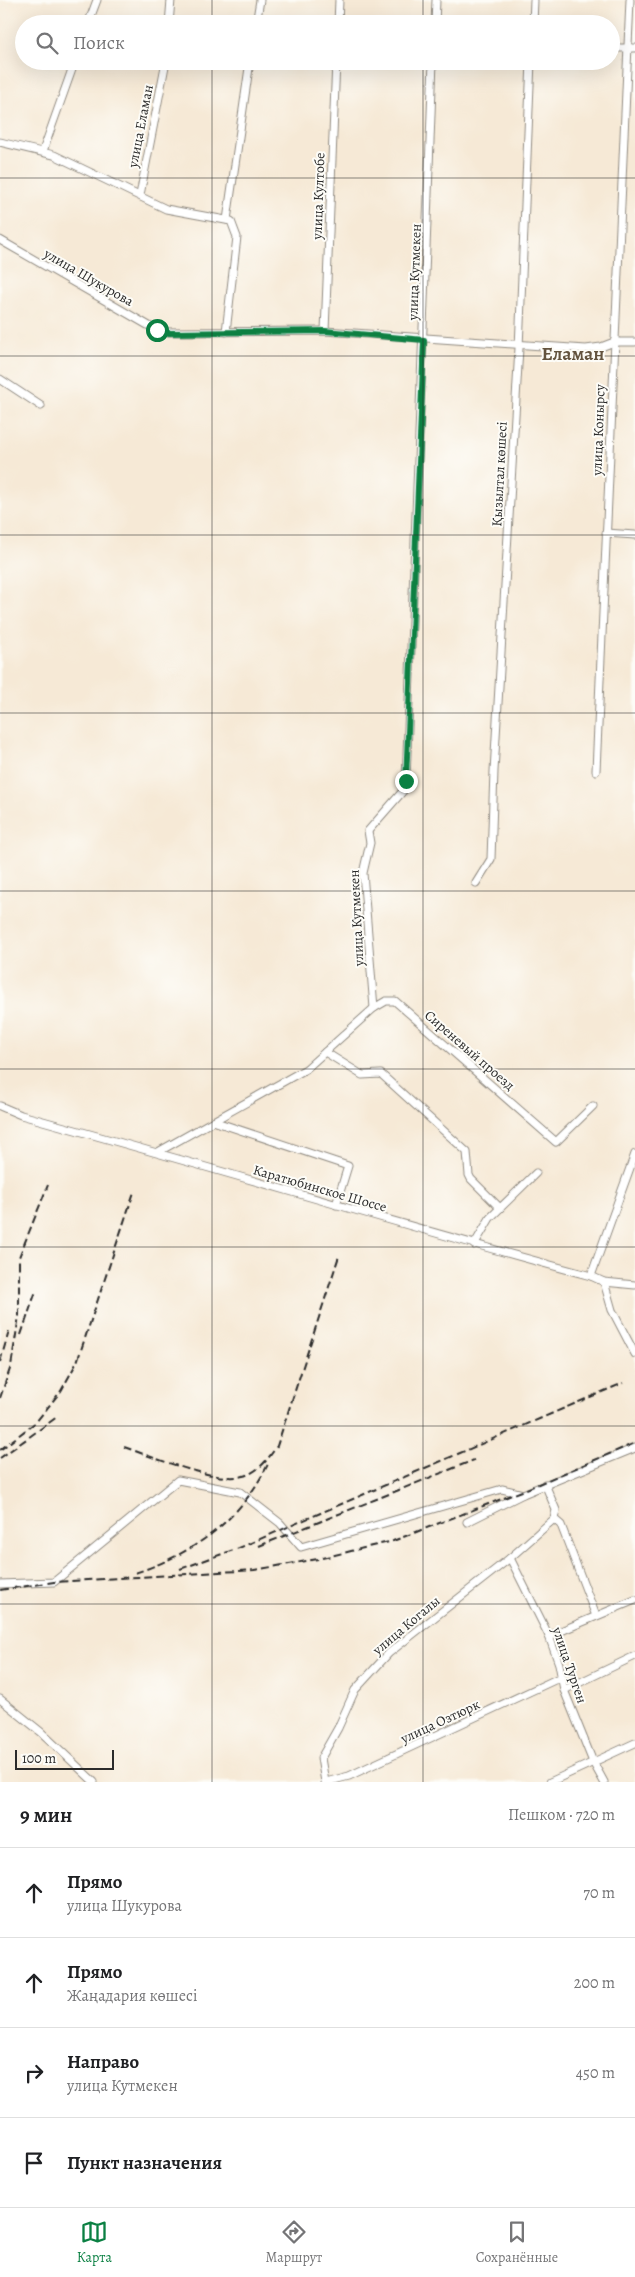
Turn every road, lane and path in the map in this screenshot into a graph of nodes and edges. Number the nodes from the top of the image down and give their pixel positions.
1 (97, 0) edge
2 (171, 0) edge
3 (260, 0) edge
4 (339, 0) edge
5 (436, 0) edge
6 (534, 0) edge
7 (630, 0) edge
8 (91, 15) edge
9 (170, 15) edge
10 (258, 15) edge
11 (338, 15) edge
12 (435, 15) edge
13 (533, 15) edge
14 (631, 48) edge
15 (72, 70) edge
16 (164, 70) edge
17 (249, 70) edge
18 (336, 70) edge
19 (433, 70) edge
20 (531, 70) edge
21 (0, 142) edge
22 (43, 151) junction
23 (140, 195) junction
24 (228, 220) junction
25 (0, 240) edge
26 (325, 331) junction
27 (226, 332) junction
28 (424, 340) junction
29 (614, 342) junction
30 (635, 342) edge
31 (519, 344) junction
32 (0, 380) edge
33 (41, 406) dead end
34 (606, 533) junction
35 (635, 535) edge
36 (596, 771) dead end
37 (476, 883) dead end
38 (374, 1008) junction
39 (325, 1052) junction
40 (0, 1106) edge
41 (593, 1106) dead end
42 (213, 1122) junction
43 (158, 1152) junction
44 (635, 1154) edge
45 (536, 1173) dead end
46 (336, 1206) junction
47 (500, 1208) junction
48 (474, 1244) junction
49 (591, 1276) junction
50 (604, 1282) junction
51 (635, 1285) edge
52 (635, 1354) edge
53 (635, 1448) edge
54 (545, 1484) junction
55 (523, 1494) junction
56 (554, 1519) junction
57 (467, 1522) dead end
58 (510, 1558) junction
59 (0, 1584) edge
60 (635, 1600) edge
61 (596, 1616) junction
62 (549, 1636) junction
63 (635, 1656) edge
64 (562, 1677) junction
65 (564, 1690) junction
66 (0, 1699) edge
67 (635, 1743) edge
68 (593, 1762) junction
69 (351, 1779) edge
70 (94, 1782) edge
71 (326, 1782) edge
72 (550, 1782) edge
73 (604, 1782) edge

1 - 8 street
2 - 9 street
3 - 10 street
4 - 11 street
5 - 12 street
6 - 13 street
7 - 14 street, улица Конырсу
14 - 29 street, улица Конырсу
15 - 22 street
16 - 23 street, улица Еламан
17 - 24 street
18 - 26 street, улица Култобе
19 - 28 street, улица Кутмекен
20 - 31 street, Қызылтал көшесі
21 - 22 street
22 - 23 street
23 - 24 street
24 - 27 street
25 - 27 street, улица Шукурова
26 - 27 street, улица Шукурова
26 - 28 street, улица Шукурова
28 - 31 street, улица Шукурова
28 - 38 street, улица Кутмекен
29 - 30 street, улица Шукурова
29 - 31 street, улица Шукурова
29 - 34 street, улица Конырсу
31 - 37 street, Қызылтал көшесі
32 - 33 street
34 - 35 street
34 - 36 street, улица Конырсу
38 - 39 street, Сиреневый проезд
38 - 41 street, Сиреневый проезд
39 - 42 street, Сиреневый проезд
39 - 47 street
40 - 43 street, Каратюбинское Шоссе
42 - 43 street, Сиреневый проезд
42 - 46 street
43 - 46 street, Каратюбинское Шоссе
44 - 49 street
45 - 47 street
46 - 48 street, Каратюбинское Шоссе
47 - 48 street
48 - 49 street, Каратюбинское Шоссе
49 - 50 street, Каратюбинское Шоссе
50 - 51 street, Каратюбинское Шоссе
50 - 52 street
53 - 54 street
54 - 55 street
54 - 56 street
55 - 57 street
55 - 59 street
56 - 58 street, улица Когалы
56 - 61 street
58 - 62 street, улица Турген
58 - 71 street, улица Когалы
60 - 61 street
61 - 62 street
62 - 64 street, улица Турген
63 - 65 street
64 - 65 street, улица Турген
64 - 69 street, улица Озтюрк
65 - 68 street, улица Турген
66 - 70 street
67 - 68 street
68 - 72 street
68 - 73 street, улица Турген
69 - 71 street, улица Озтюрк

